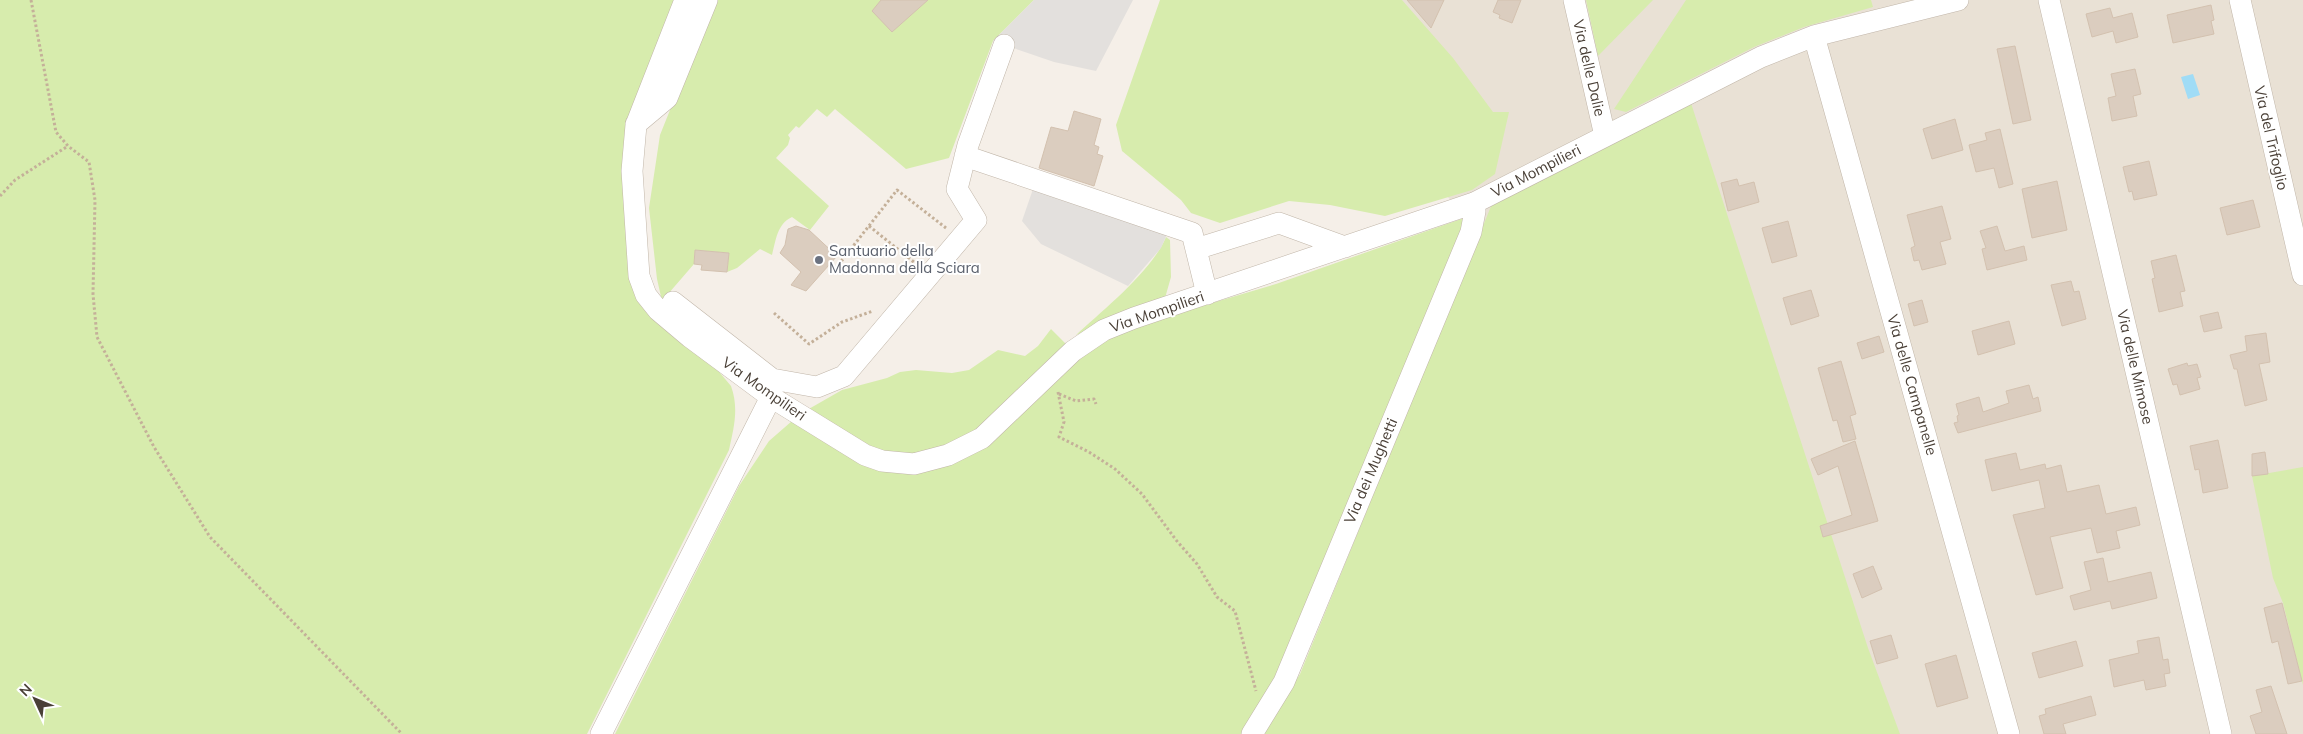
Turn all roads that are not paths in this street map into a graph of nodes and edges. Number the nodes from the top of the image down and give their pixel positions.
1 (685, 0) edge
2 (707, 0) edge
3 (1574, 0) edge
4 (1958, 0) edge
5 (2049, 0) edge
6 (2240, 0) edge
7 (1814, 36) junction
8 (1004, 45) dead end
9 (636, 125) junction
10 (1605, 136) junction
11 (965, 156) junction
12 (1474, 203) junction
13 (1345, 247) junction
14 (1196, 249) junction
15 (2303, 275) edge
16 (1207, 294) junction
17 (673, 302) dead end
18 (771, 396) junction
19 (1257, 727) edge
20 (601, 734) edge
21 (2009, 734) edge
22 (2220, 734) edge

1 - 9 street, Via Mompilieri
2 - 9 street
3 - 10 street, Via delle Dalie
4 - 7 street, Via Mompilieri
5 - 22 street, Via delle Mimose
6 - 15 street, Via del Trifoglio
7 - 10 street, Via Mompilieri
7 - 21 street, Via delle Campanelle
8 - 11 street
9 - 18 street, Via Mompilieri
10 - 12 street, Via Mompilieri
11 - 14 street
11 - 17 street
12 - 13 street, Via Mompilieri
12 - 19 street, Via dei Mughetti
13 - 14 street
13 - 16 street, Via Mompilieri
14 - 16 street
16 - 18 street, Via Mompilieri
18 - 20 street

